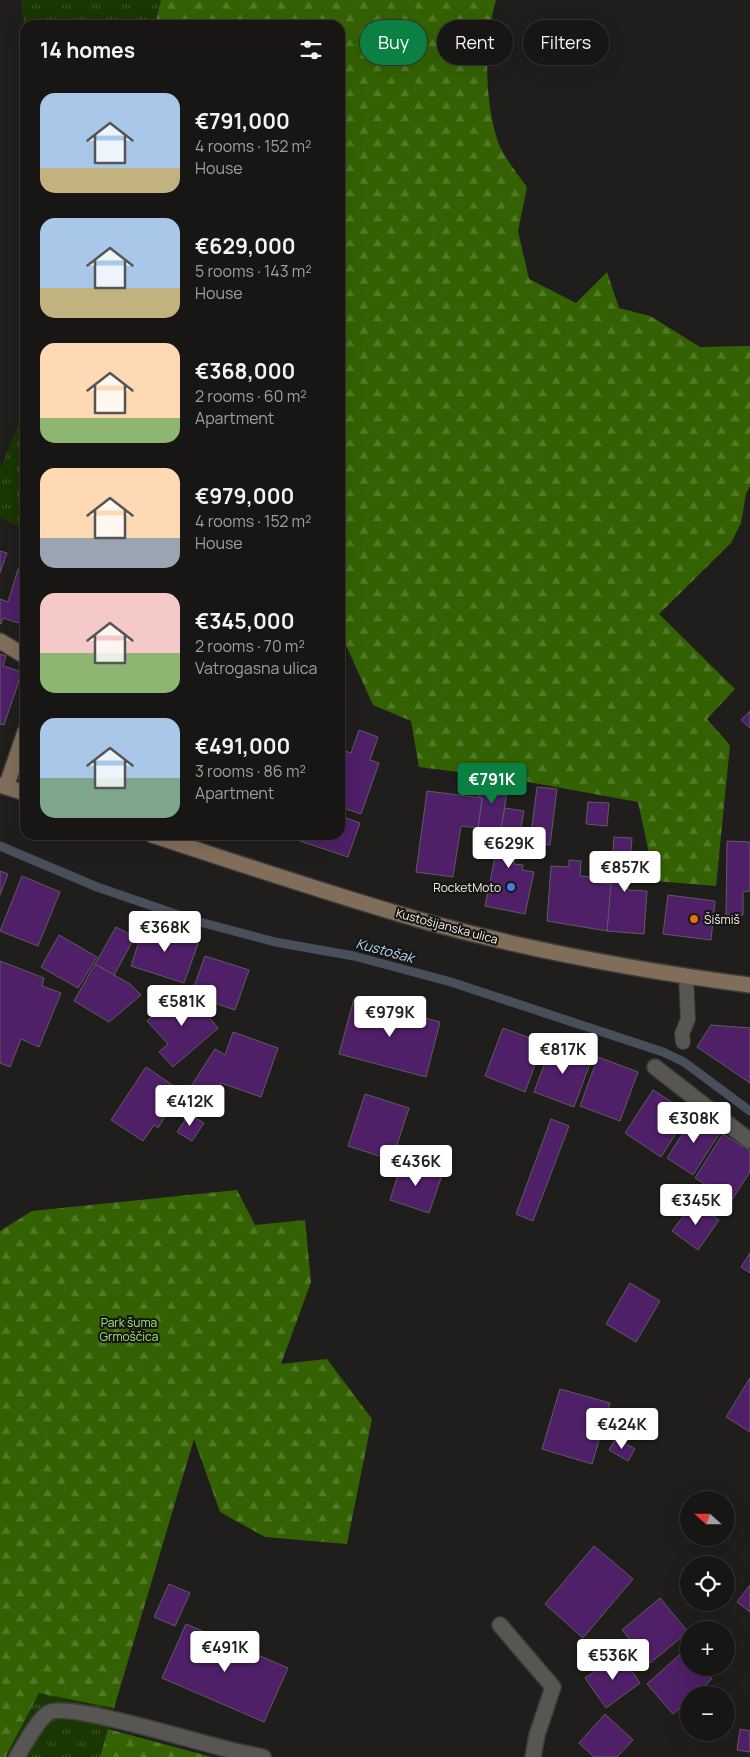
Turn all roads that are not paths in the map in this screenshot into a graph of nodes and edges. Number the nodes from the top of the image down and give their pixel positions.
1 (0, 641) edge
2 (20, 653) edge
3 (20, 744) edge
4 (3, 786) edge
5 (20, 791) edge
6 (168, 840) edge
7 (686, 977) junction
8 (750, 985) edge
9 (683, 1042) dead end
10 (655, 1067) dead end
11 (750, 1142) edge
12 (500, 1625) dead end
13 (17, 1757) edge
14 (263, 1757) edge
15 (533, 1757) edge

1 - 2 street
3 - 4 street
4 - 5 street
6 - 7 street, Kustošijanska ulica
7 - 8 street, Kustošijanska ulica
7 - 9 lane
10 - 11 street
12 - 15 street
13 - 14 street

